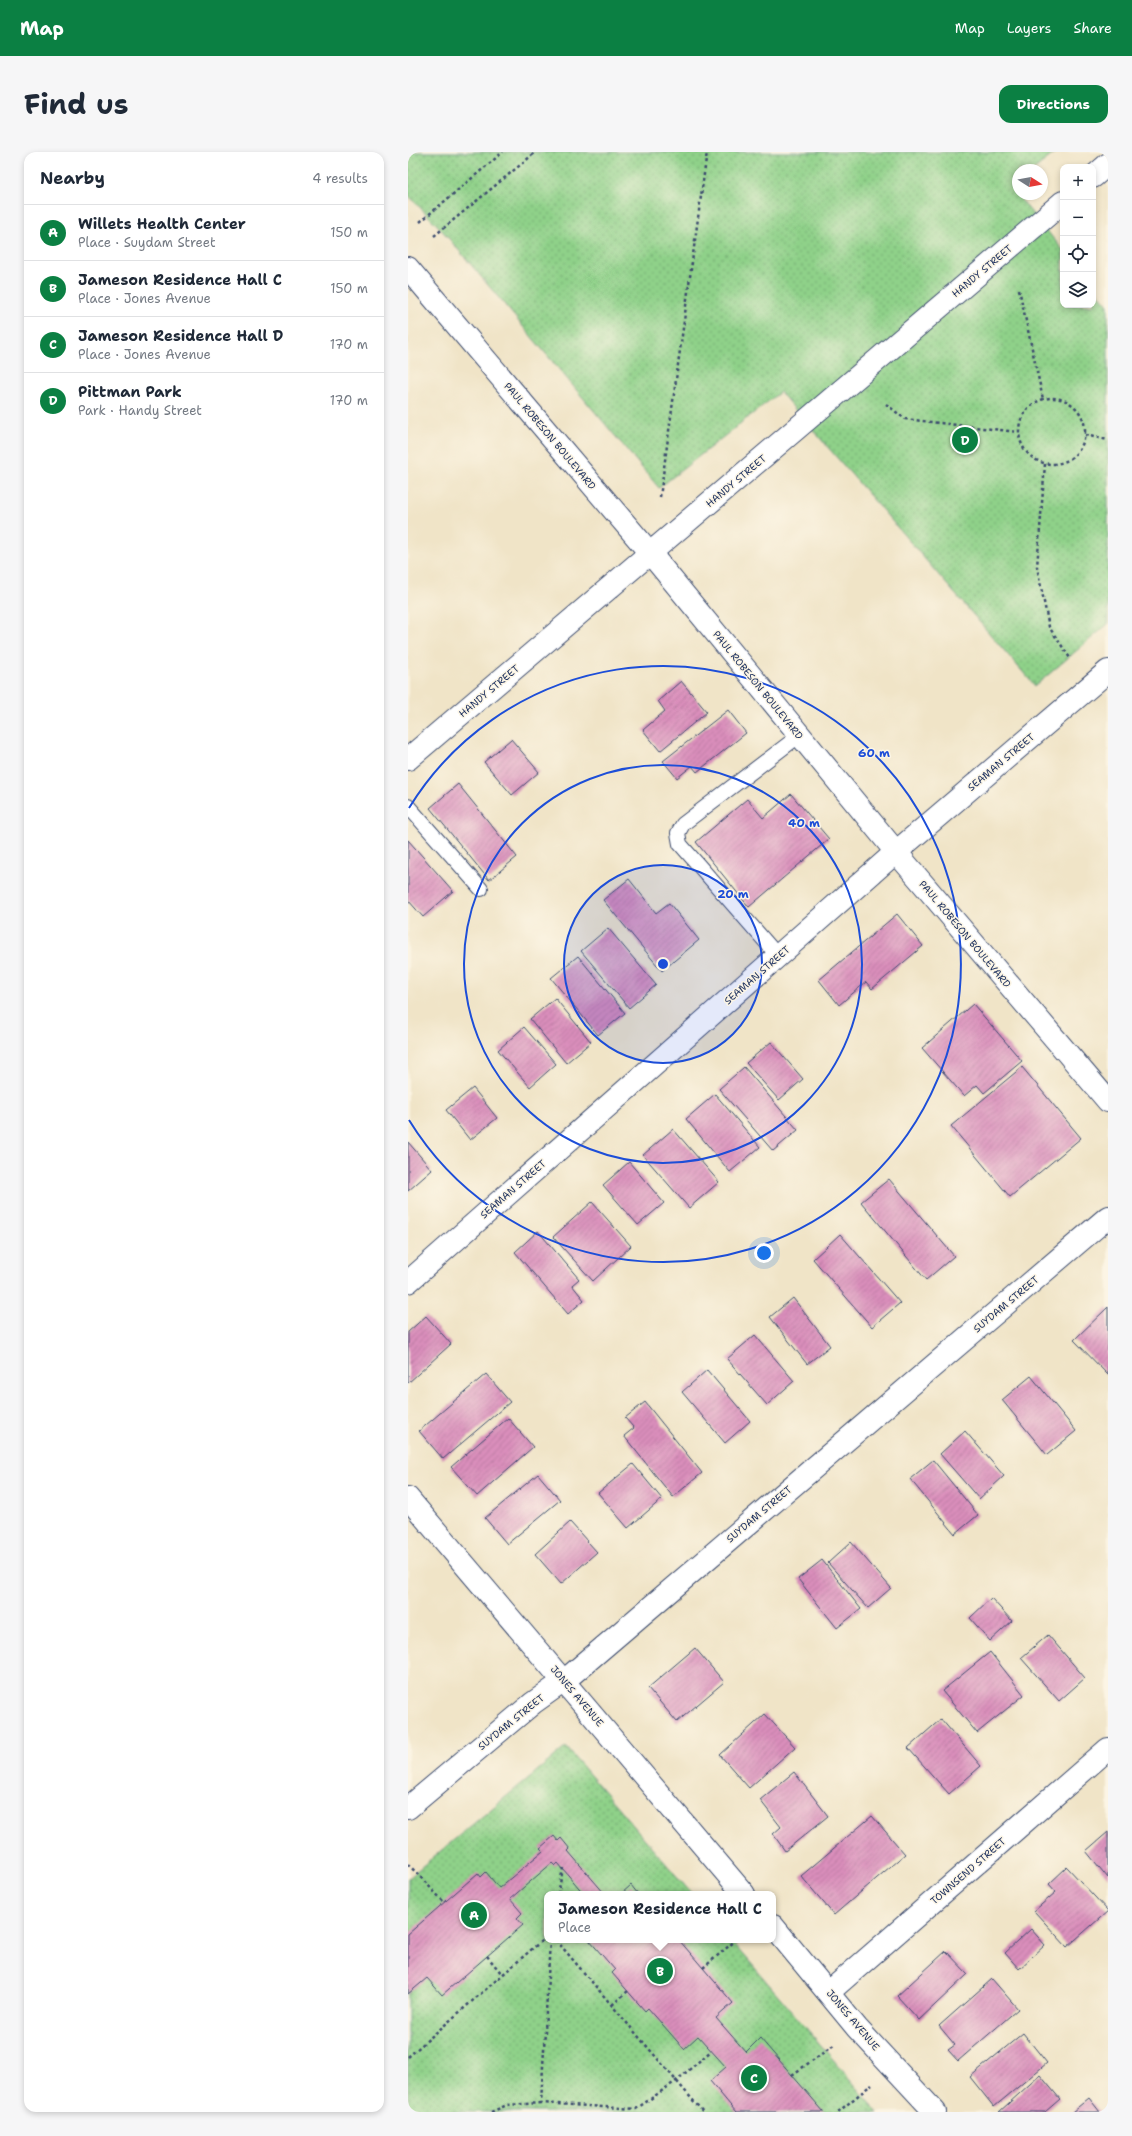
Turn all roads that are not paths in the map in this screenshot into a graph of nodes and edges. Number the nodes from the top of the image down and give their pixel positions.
1 (1108, 164) edge
2 (1096, 174) edge
3 (1060, 205) edge
4 (408, 268) edge
5 (650, 553) junction
6 (1108, 671) edge
7 (800, 736) junction
8 (408, 759) edge
9 (408, 806) edge
10 (896, 852) junction
11 (481, 889) dead end
12 (778, 956) junction
13 (1108, 1101) edge
14 (1108, 1217) edge
15 (408, 1282) edge
16 (408, 1498) edge
17 (564, 1681) junction
18 (1108, 1749) edge
19 (408, 1808) edge
20 (741, 1891) edge
21 (776, 1930) edge
22 (829, 1992) junction
23 (935, 2112) edge

1 - 2 street
3 - 5 street, HANDY STREET
4 - 5 street, PAUL ROBESON BOULEVARD
5 - 7 street, PAUL ROBESON BOULEVARD
5 - 8 street, HANDY STREET
6 - 10 street, SEAMAN STREET
7 - 10 street, PAUL ROBESON BOULEVARD
7 - 12 lane
9 - 11 lane
10 - 12 street, SEAMAN STREET
10 - 13 street, PAUL ROBESON BOULEVARD
12 - 15 street, SEAMAN STREET
14 - 17 street, SUYDAM STREET
16 - 17 street, JONES AVENUE
17 - 19 street, SUYDAM STREET
17 - 20 street, JONES AVENUE
18 - 22 street, TOWNSEND STREET
21 - 22 street, JONES AVENUE
22 - 23 street, JONES AVENUE

